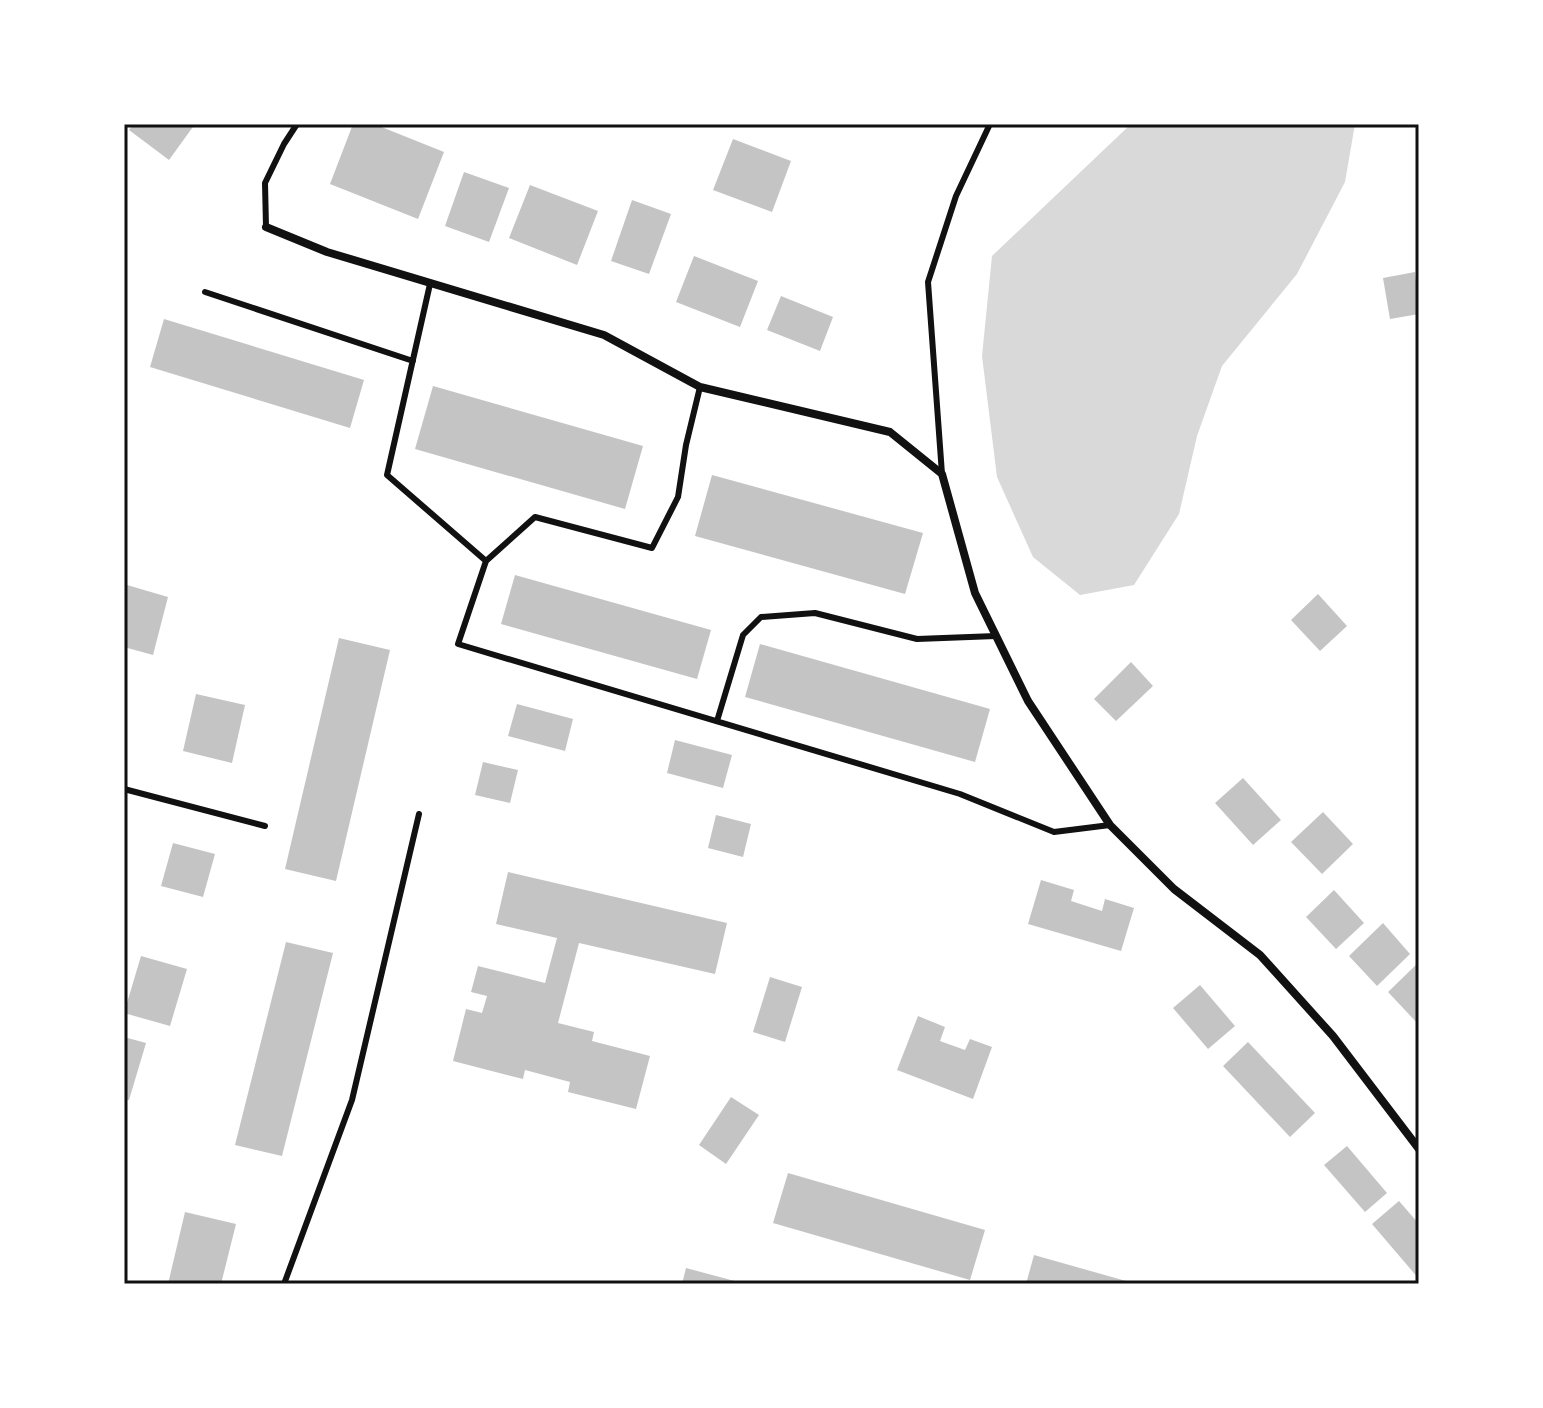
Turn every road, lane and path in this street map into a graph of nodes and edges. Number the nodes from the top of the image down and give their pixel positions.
1 (297, 124) edge
2 (990, 124) edge
3 (266, 227) joint
4 (430, 284) junction
5 (205, 292) dead end
6 (413, 361) junction
7 (700, 387) junction
8 (942, 474) junction
9 (486, 561) junction
10 (996, 636) junction
11 (717, 721) junction
12 (124, 789) edge
13 (419, 814) dead end
14 (1110, 825) junction
15 (265, 826) dead end
16 (1419, 1149) edge
17 (284, 1284) edge

1 - 3 lane
2 - 8 lane
3 - 4 street
4 - 6 lane
4 - 7 street
5 - 6 lane
6 - 9 lane
7 - 8 street
7 - 9 lane
8 - 10 street
9 - 11 lane
10 - 11 lane
10 - 14 street
11 - 14 lane
12 - 15 lane
13 - 17 lane
14 - 16 street

